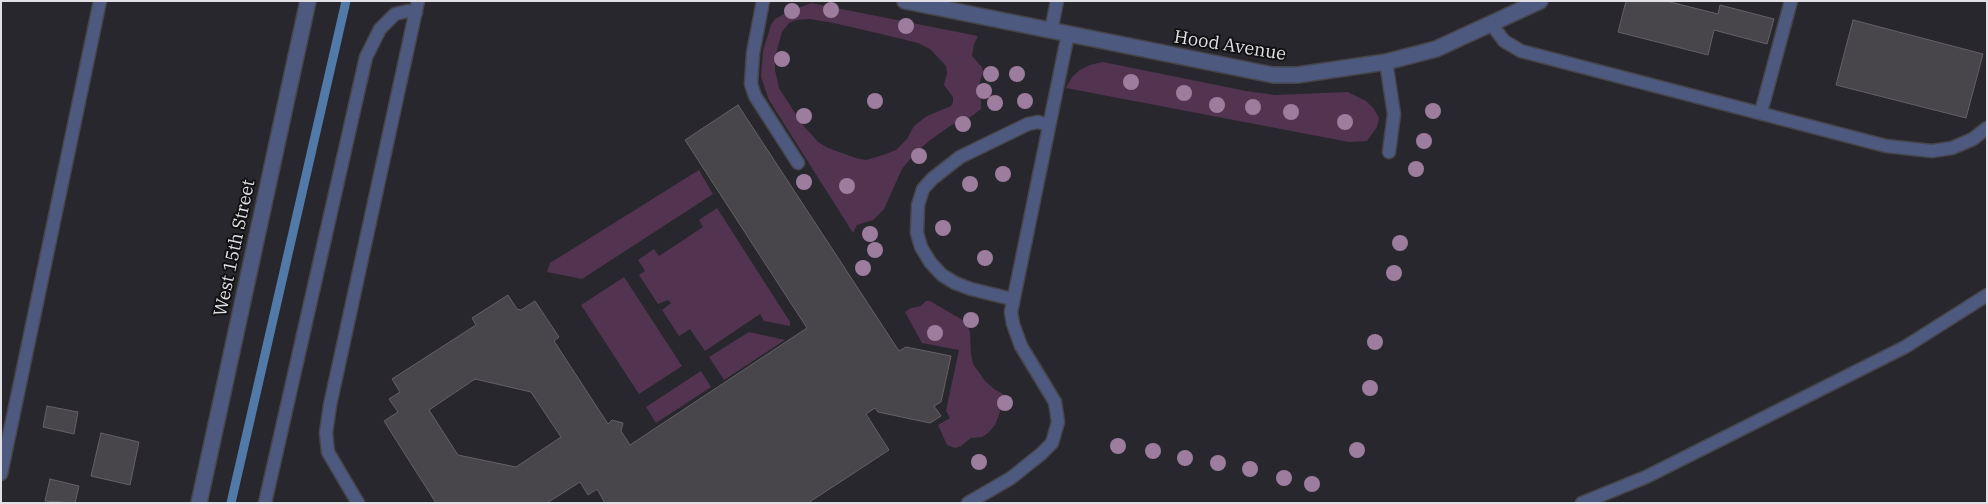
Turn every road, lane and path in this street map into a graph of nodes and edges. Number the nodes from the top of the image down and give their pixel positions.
1 (100, 1) edge
2 (308, 1) edge
3 (764, 1) edge
4 (906, 1) edge
5 (1057, 1) edge
6 (1540, 1) edge
7 (1791, 1) edge
8 (417, 7) edge
9 (1492, 25) junction
10 (1051, 31) junction
11 (1068, 34) junction
12 (1386, 62) junction
13 (1761, 112) junction
14 (1049, 125) junction
15 (1987, 128) edge
16 (1389, 152) dead end
17 (798, 163) dead end
18 (1987, 295) edge
19 (1012, 299) junction
20 (1, 474) edge
21 (988, 498) edge
22 (199, 503) edge
23 (265, 503) edge
24 (358, 503) edge
25 (968, 503) edge
26 (1582, 503) edge

1 - 20 lane
2 - 22 street, West 15th Street
3 - 17 lane
4 - 10 street, Hood Avenue
5 - 10 lane
6 - 9 street, Hood Avenue
7 - 13 lane
8 - 23 lane
8 - 24 lane
9 - 12 street, Hood Avenue
9 - 13 lane
10 - 11 street, Hood Avenue
11 - 12 street, Hood Avenue
11 - 14 lane
12 - 16 lane
13 - 15 lane
14 - 19 lane
14 - 19 lane
18 - 26 lane
19 - 21 lane
21 - 25 lane

